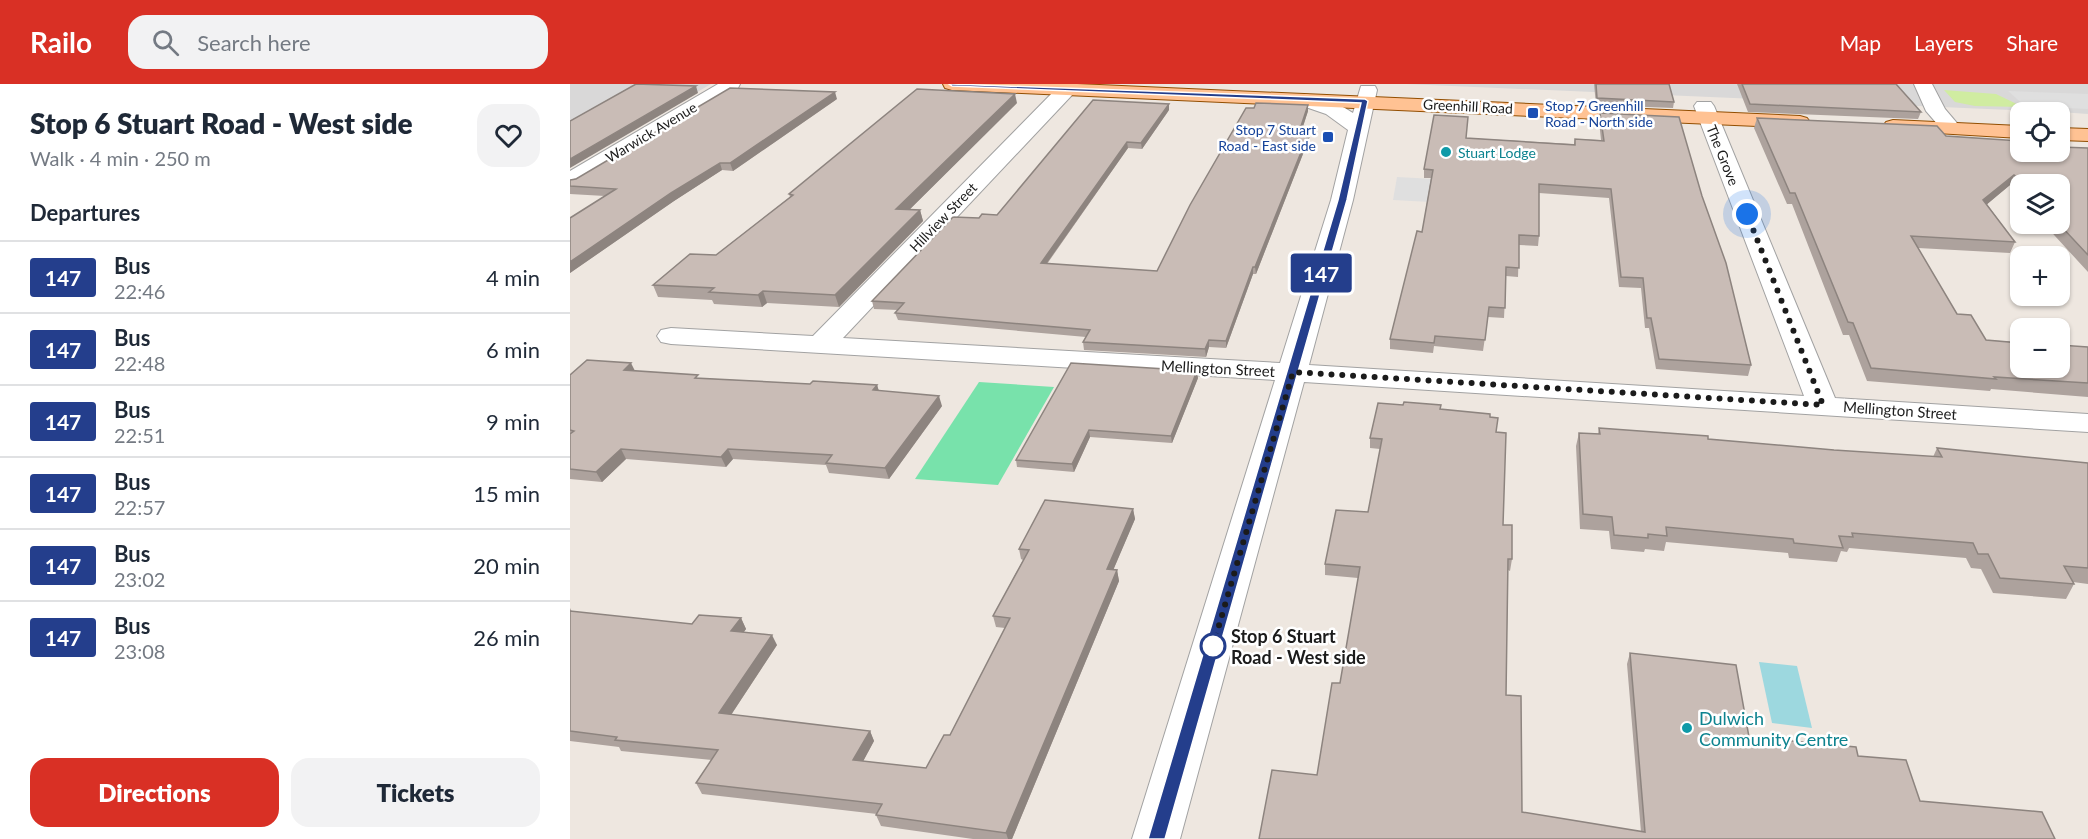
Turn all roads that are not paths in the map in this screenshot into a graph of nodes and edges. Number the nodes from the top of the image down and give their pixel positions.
1 (731, 84) edge
2 (952, 84) edge
3 (1234, 84) edge
4 (1923, 84) edge
5 (1066, 90) junction
6 (1301, 99) junction
7 (1364, 107) junction
8 (1706, 111) junction
9 (1819, 117) edge
10 (1876, 119) edge
11 (2010, 120) edge
12 (1946, 122) junction
13 (2070, 122) edge
14 (2088, 123) edge
15 (2010, 131) edge
16 (2070, 134) edge
17 (2088, 135) edge
18 (570, 180) edge
19 (670, 336) dead end
20 (821, 344) junction
21 (1293, 372) junction
22 (1823, 405) junction
23 (2088, 423) edge
24 (1156, 839) edge

1 - 18 street, Warwick Avenue
2 - 5 main road, Greenhill Road
3 - 7 main road, Greenhill Road
4 - 12 street
5 - 6 main road, Greenhill Road
5 - 20 street, Hillview Street
6 - 7 main road, Greenhill Road
6 - 7 street
7 - 8 main road, Greenhill Road
7 - 21 street
8 - 9 main road, Greenhill Road
8 - 22 street, The Grove
10 - 12 main road
11 - 12 main road
12 - 15 main road
13 - 14 main road
16 - 17 main road
19 - 20 street, Mellington Street
20 - 21 street, Mellington Street
21 - 22 street, Mellington Street
21 - 24 street
22 - 23 street, Mellington Street

